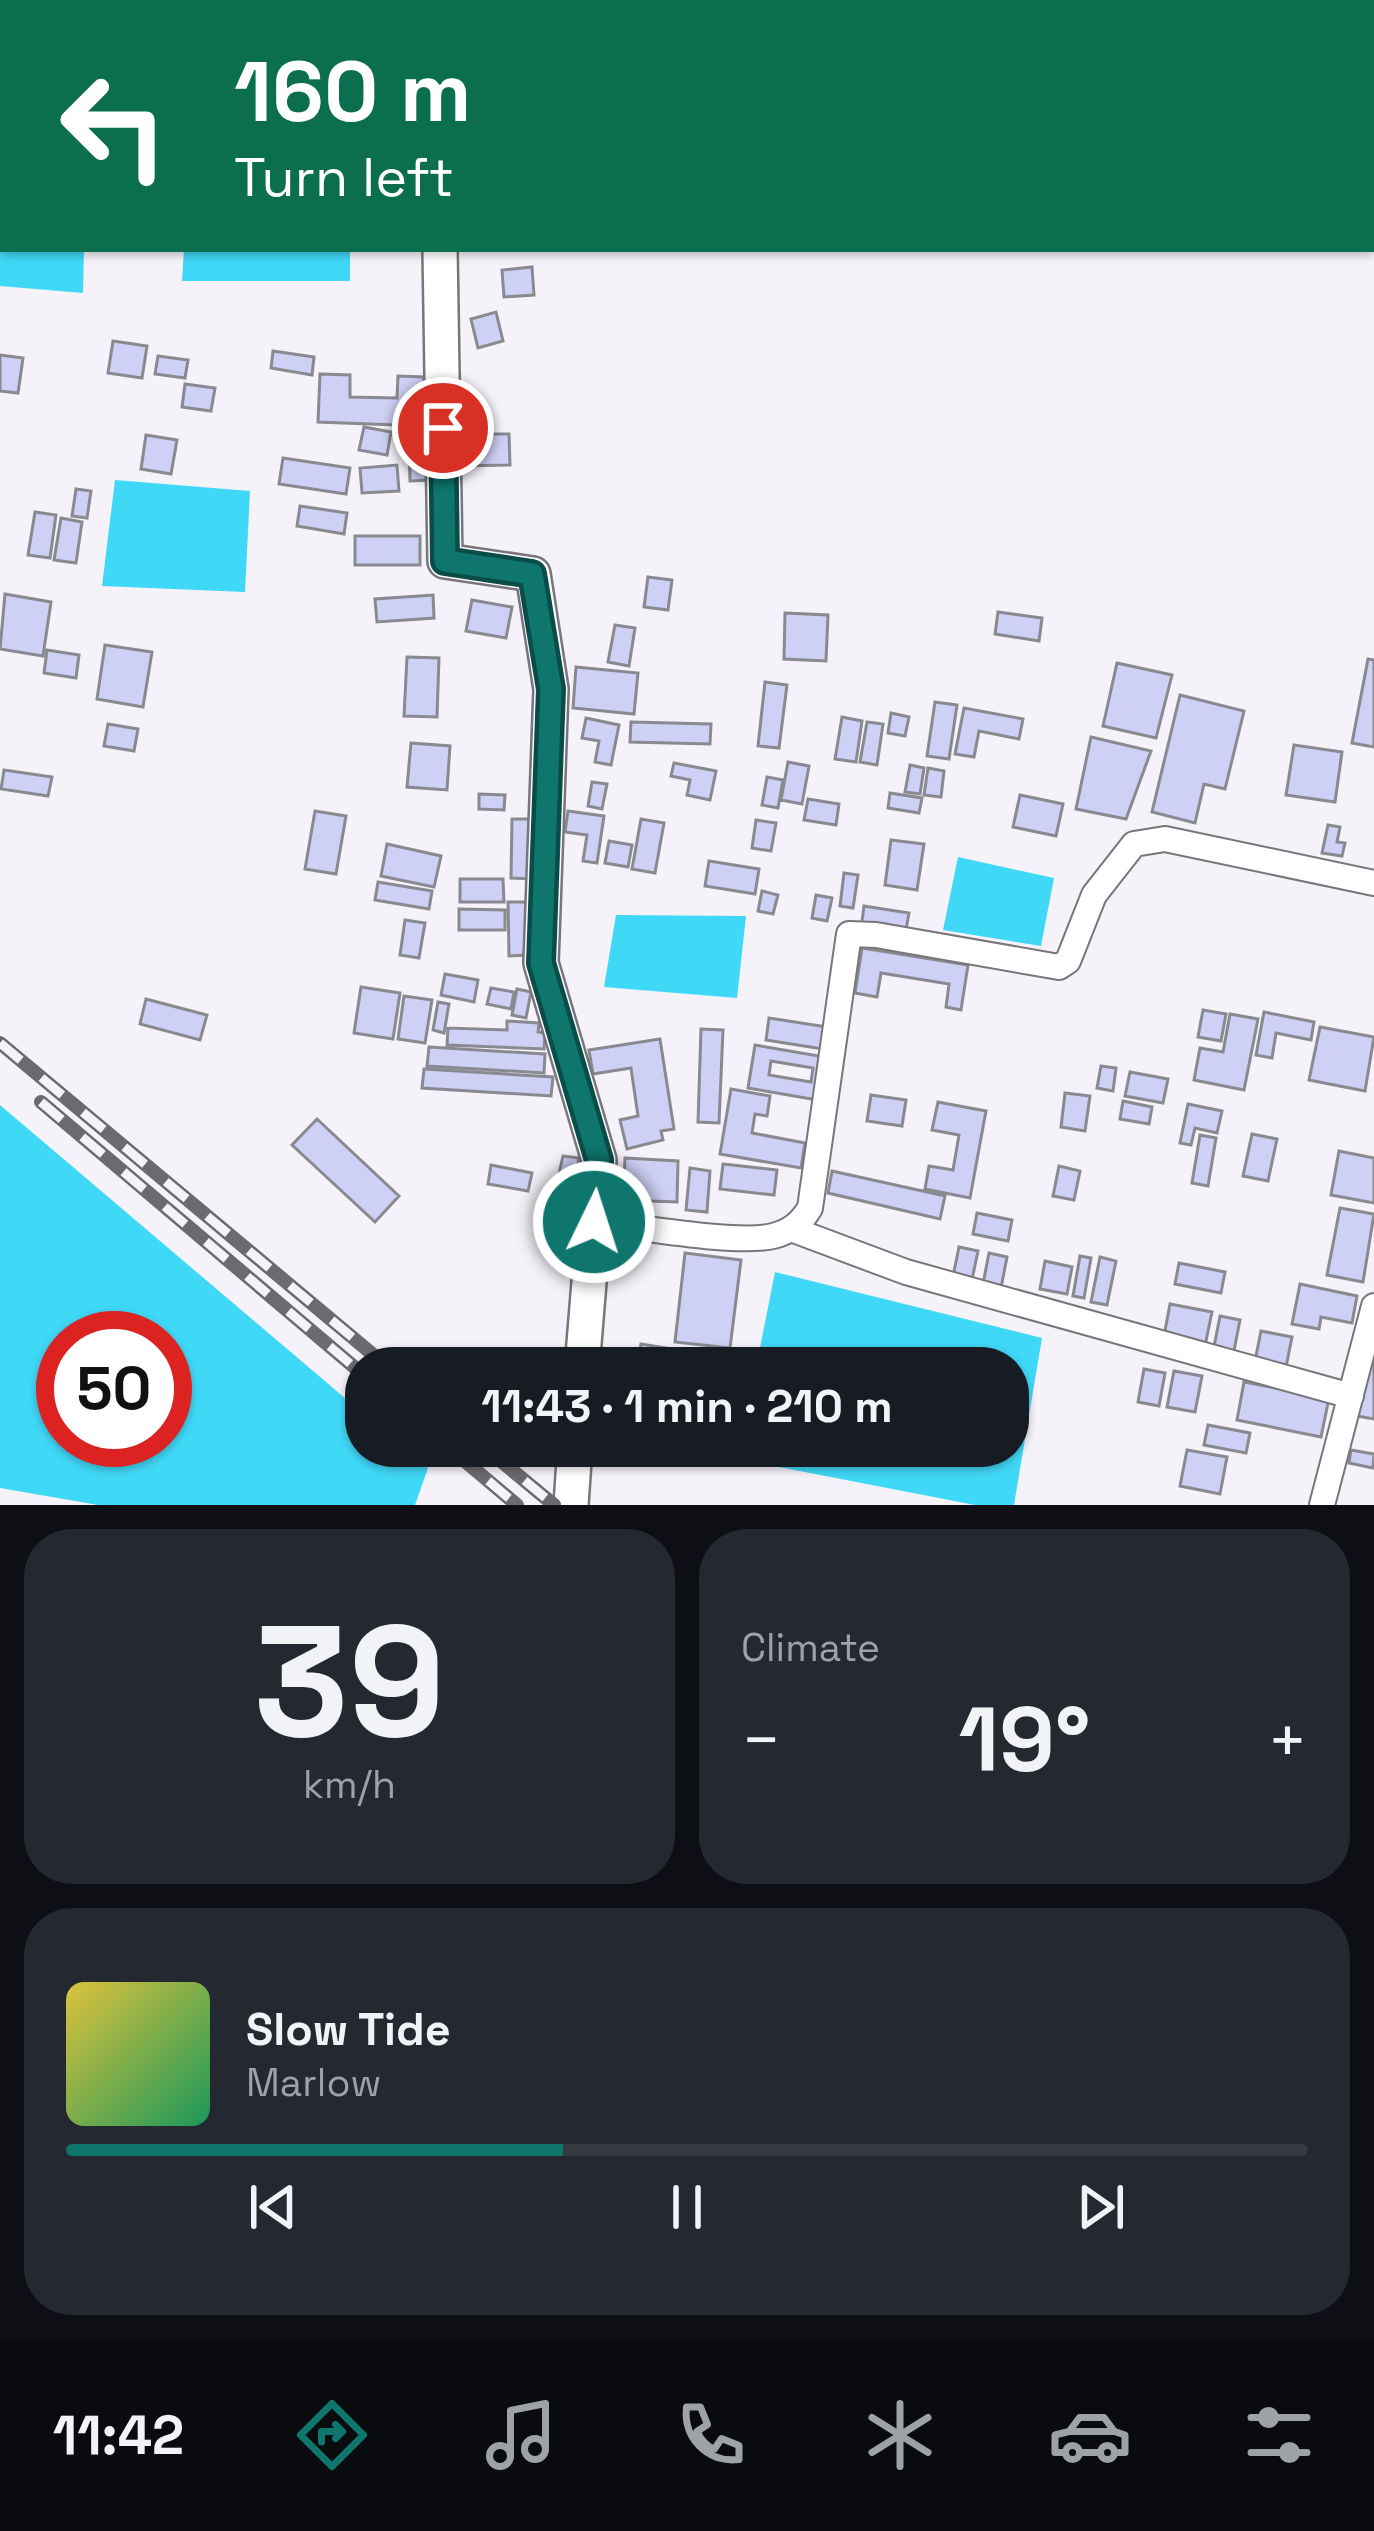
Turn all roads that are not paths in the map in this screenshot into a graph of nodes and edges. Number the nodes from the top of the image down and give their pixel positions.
1 (440, 252) edge
2 (1374, 883) edge
3 (594, 1222) junction
4 (790, 1229) junction
5 (1374, 1306) edge
6 (584, 1347) edge
7 (1351, 1396) junction
8 (574, 1467) edge
9 (571, 1505) edge
10 (1322, 1505) edge

1 - 3 main road
2 - 4 street
3 - 4 street
3 - 6 main road
4 - 7 street
5 - 7 street
7 - 10 street
8 - 9 main road

